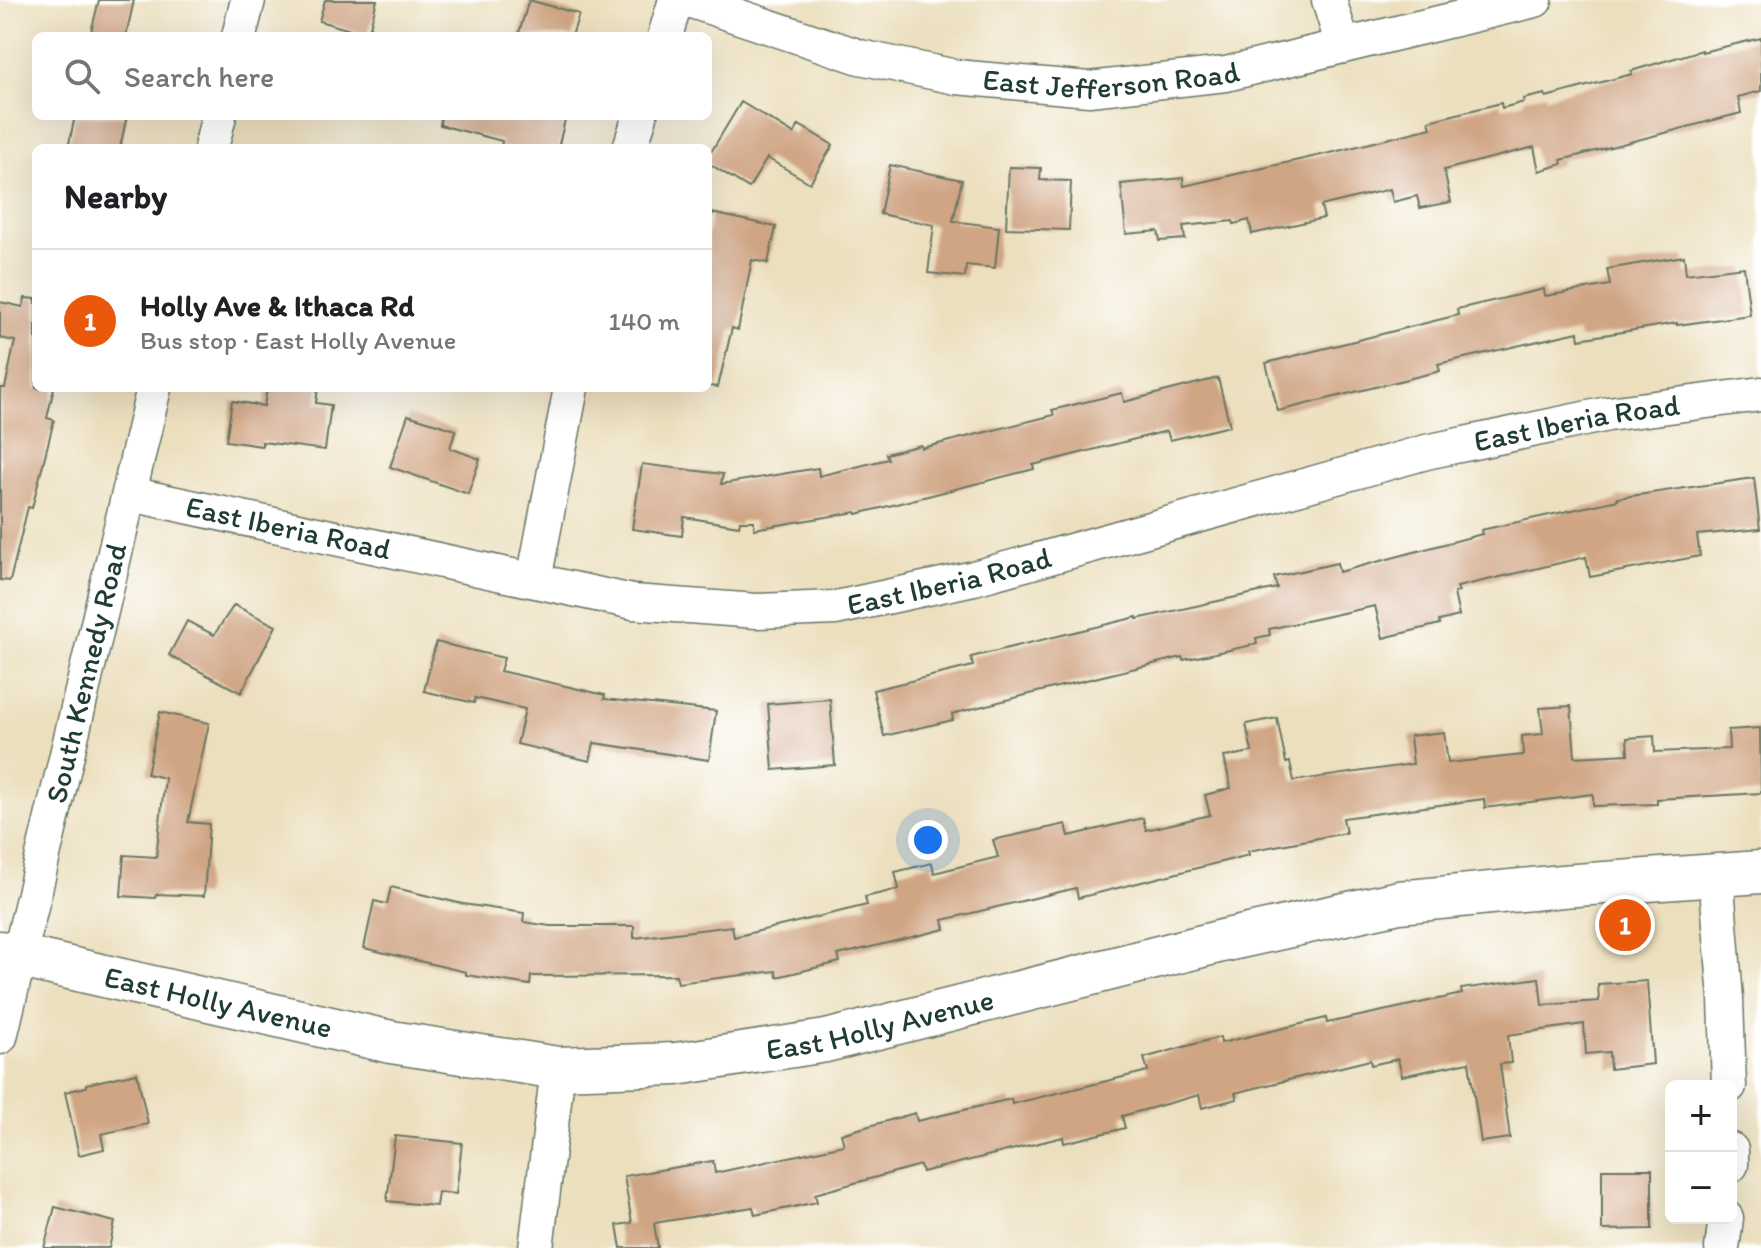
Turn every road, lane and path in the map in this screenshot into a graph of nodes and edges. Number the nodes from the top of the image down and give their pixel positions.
1 (248, 0) edge
2 (676, 0) edge
3 (689, 0) edge
4 (1329, 0) edge
5 (1535, 0) edge
6 (240, 32) edge
7 (666, 32) edge
8 (1343, 46) junction
9 (218, 120) edge
10 (639, 120) edge
11 (212, 144) edge
12 (631, 144) edge
13 (153, 392) edge
14 (570, 392) edge
15 (1761, 394) edge
16 (130, 494) junction
17 (534, 580) junction
18 (1761, 872) edge
19 (1716, 874) junction
20 (9, 954) edge
21 (0, 1037) edge
22 (558, 1068) junction
23 (1729, 1080) edge
24 (1725, 1224) edge
25 (536, 1248) edge
26 (1722, 1248) edge

1 - 6 street
2 - 7 street
3 - 8 street, East Jefferson Road
4 - 8 street
5 - 8 street, East Jefferson Road
9 - 11 street
10 - 12 street
13 - 16 street, South Kennedy Road
14 - 17 street
15 - 17 street, East Iberia Road
16 - 17 street, East Iberia Road
16 - 20 street, South Kennedy Road
18 - 19 street, East Holly Avenue
19 - 22 street, East Holly Avenue
19 - 23 street
20 - 21 street, South Kennedy Road
20 - 22 street, East Holly Avenue
22 - 25 street
24 - 26 street

